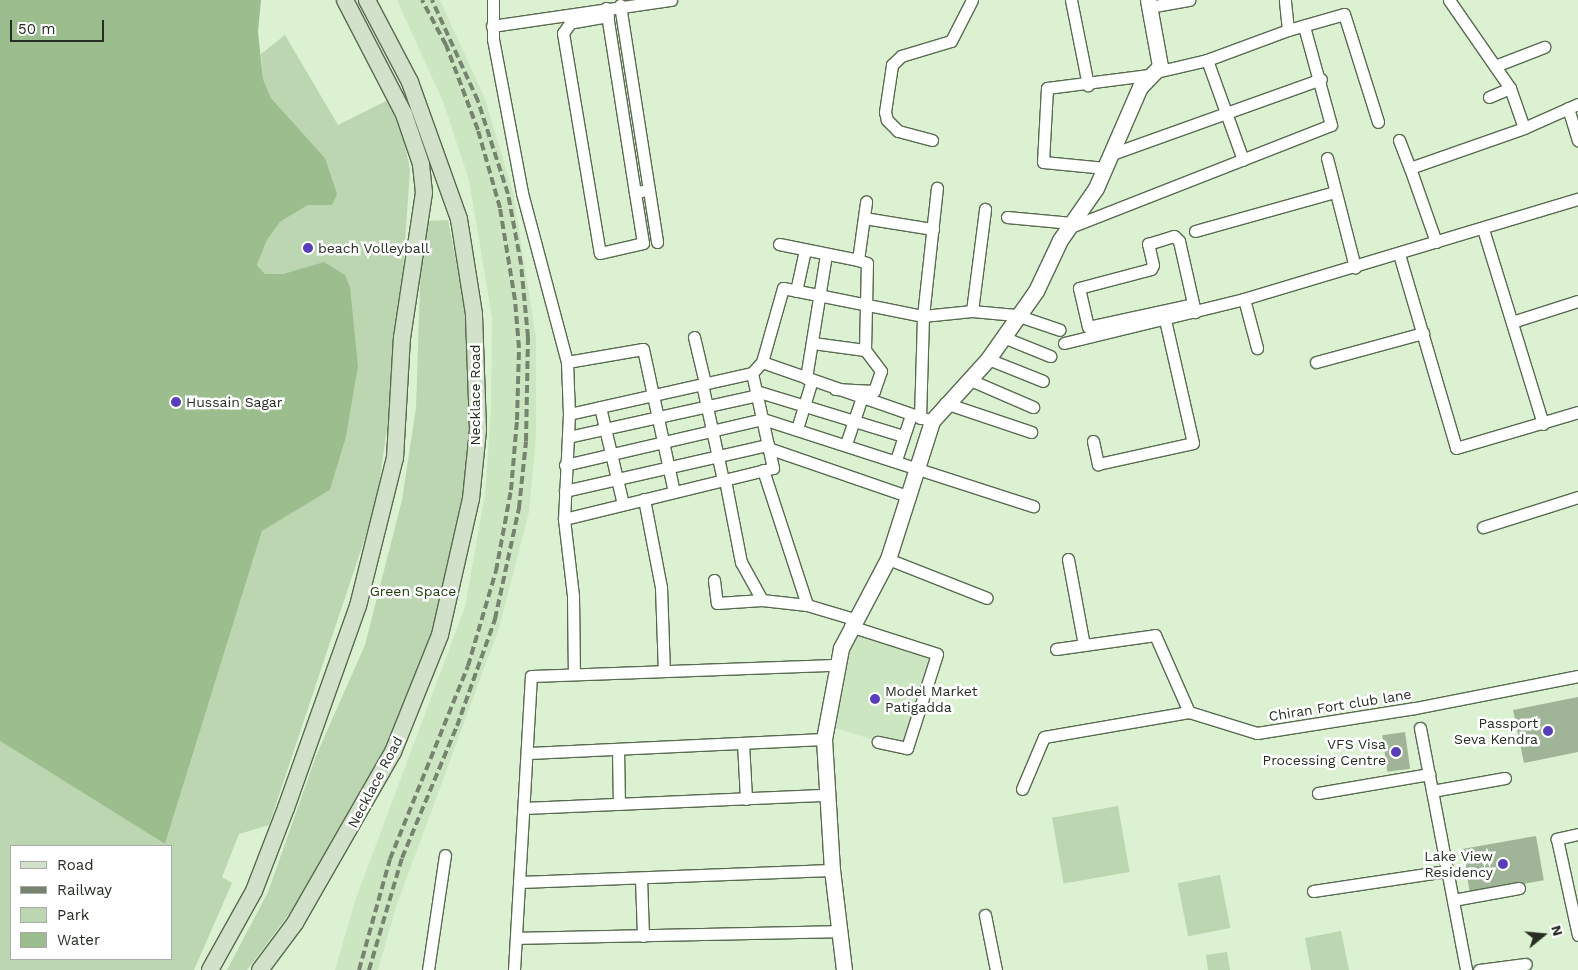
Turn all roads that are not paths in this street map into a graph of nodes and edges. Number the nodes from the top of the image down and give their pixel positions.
1 (344, 0) edge
2 (368, 0) edge
3 (493, 0) edge
4 (671, 0) edge
5 (972, 0) edge
6 (1071, 0) edge
7 (1189, 0) edge
8 (1285, 0) edge
9 (1449, 0) edge
10 (1149, 4) edge
11 (579, 6) edge
12 (620, 6) junction
13 (607, 12) junction
14 (492, 26) junction
15 (1304, 26) junction
16 (1288, 30) junction
17 (1544, 47) dead end
18 (1207, 60) junction
19 (1495, 66) junction
20 (1153, 74) junction
21 (1321, 79) junction
22 (1088, 85) junction
23 (1510, 88) junction
24 (1489, 97) dead end
25 (1573, 106) edge
26 (1228, 113) junction
27 (1378, 122) dead end
28 (1524, 128) junction
29 (932, 140) dead end
30 (1400, 140) dead end
31 (1578, 141) edge
32 (1327, 158) dead end
33 (1242, 160) junction
34 (1107, 162) junction
35 (1410, 168) junction
36 (450, 188) junction
37 (937, 188) dead end
38 (648, 189) junction
39 (424, 192) junction
40 (1336, 192) junction
41 (635, 193) junction
42 (1578, 199) edge
43 (866, 202) dead end
44 (985, 209) dead end
45 (1007, 217) dead end
46 (864, 218) junction
47 (1070, 225) junction
48 (933, 229) junction
49 (1483, 229) junction
50 (1194, 231) dead end
51 (657, 242) dead end
52 (1436, 242) junction
53 (779, 244) dead end
54 (805, 250) junction
55 (1399, 254) junction
56 (826, 255) junction
57 (858, 260) junction
58 (1355, 267) junction
59 (796, 290) junction
60 (820, 297) junction
61 (1244, 299) junction
62 (1578, 301) edge
63 (867, 306) junction
64 (1194, 308) junction
65 (972, 311) junction
66 (1016, 315) junction
67 (923, 316) junction
68 (1165, 320) junction
69 (1512, 322) junction
70 (1060, 330) dead end
71 (1089, 332) junction
72 (1423, 333) junction
73 (694, 337) dead end
74 (1002, 337) junction
75 (813, 343) junction
76 (1064, 343) dead end
77 (1257, 348) dead end
78 (865, 350) junction
79 (1050, 356) dead end
80 (988, 359) junction
81 (567, 362) junction
82 (762, 362) junction
83 (1316, 362) dead end
84 (752, 373) junction
85 (809, 379) junction
86 (968, 379) junction
87 (1043, 381) dead end
88 (704, 384) junction
89 (835, 389) junction
90 (757, 393) junction
91 (654, 395) junction
92 (862, 397) junction
93 (945, 403) junction
94 (707, 406) junction
95 (804, 406) junction
96 (600, 407) junction
97 (1033, 407) dead end
98 (1578, 412) edge
99 (569, 414) junction
100 (659, 417) junction
101 (921, 418) junction
102 (763, 419) junction
103 (853, 421) junction
104 (1543, 424) junction
105 (604, 429) junction
106 (797, 429) junction
107 (712, 431) junction
108 (1031, 432) dead end
109 (904, 436) junction
110 (568, 437) junction
111 (1093, 441) dead end
112 (664, 444) junction
113 (846, 444) junction
114 (768, 446) junction
115 (611, 456) junction
116 (718, 456) junction
117 (896, 460) junction
118 (565, 465) junction
119 (670, 467) junction
120 (919, 468) junction
121 (763, 470) junction
122 (616, 479) junction
123 (724, 480) junction
124 (565, 491) junction
125 (674, 492) junction
126 (910, 497) junction
127 (1578, 497) edge
128 (644, 499) junction
129 (623, 504) junction
130 (1033, 506) dead end
131 (564, 519) junction
132 (1483, 528) dead end
133 (888, 559) junction
134 (1068, 559) dead end
135 (714, 580) dead end
136 (988, 598) dead end
137 (762, 600) junction
138 (806, 605) junction
139 (852, 622) junction
140 (1084, 645) junction
141 (1056, 649) dead end
142 (836, 665) junction
143 (664, 671) junction
144 (574, 673) junction
145 (1578, 676) edge
146 (1189, 712) junction
147 (1420, 728) dead end
148 (824, 739) junction
149 (878, 742) dead end
150 (743, 743) junction
151 (618, 748) junction
152 (529, 752) junction
153 (1429, 774) junction
154 (1505, 778) dead end
155 (1022, 788) dead end
156 (1432, 791) junction
157 (1318, 793) dead end
158 (827, 795) junction
159 (746, 799) junction
160 (619, 804) junction
161 (524, 808) junction
162 (1578, 834) edge
163 (445, 855) dead end
164 (832, 870) junction
165 (1447, 871) junction
166 (641, 878) junction
167 (519, 882) junction
168 (1519, 888) dead end
169 (1313, 891) dead end
170 (1453, 900) junction
171 (985, 915) dead end
172 (841, 931) junction
173 (1578, 935) edge
174 (644, 936) junction
175 (516, 938) junction
176 (1526, 964) dead end
177 (210, 970) edge
178 (260, 970) edge
179 (428, 970) edge
180 (514, 970) edge
181 (844, 970) edge
182 (996, 970) edge
183 (1466, 970) edge
184 (1479, 970) edge

1 - 39 main road
2 - 36 main road, Necklace Road
3 - 14 street
4 - 12 street
5 - 29 street
6 - 22 street
7 - 10 street
8 - 16 street
9 - 19 street
10 - 20 street
11 - 13 street
11 - 14 street
12 - 13 street
12 - 38 street
13 - 41 street
13 - 41 street
14 - 81 street
15 - 16 street
15 - 21 street
15 - 27 street
16 - 18 street
17 - 19 street
18 - 20 street
18 - 26 street
19 - 23 street
20 - 22 street
20 - 34 street
21 - 26 street
21 - 33 street
22 - 34 street
23 - 24 street
23 - 28 street
25 - 28 street
25 - 31 street
26 - 33 street
26 - 34 street
28 - 35 street
30 - 35 street
32 - 40 street
33 - 47 street
34 - 47 street
35 - 52 street
36 - 39 main road
36 - 178 main road, Necklace Road
37 - 48 street
38 - 41 street
38 - 51 street
39 - 177 main road
40 - 50 street
40 - 58 street
42 - 49 street
43 - 46 street
44 - 65 street
45 - 47 street
46 - 48 street
46 - 57 street
47 - 66 street
48 - 67 street
49 - 52 street
49 - 69 street
52 - 55 street
53 - 54 street
54 - 56 street
54 - 59 street
55 - 58 street
55 - 72 street
56 - 57 street
56 - 60 street
57 - 63 street
58 - 61 street
59 - 60 street
59 - 82 street
60 - 63 street
60 - 75 street
61 - 64 street
61 - 77 street
62 - 69 street
63 - 67 street
63 - 78 street
64 - 68 street
64 - 71 street
64 - 71 street
65 - 66 street
65 - 67 street
66 - 70 street
66 - 74 street
67 - 101 street
68 - 71 street
68 - 111 street
69 - 104 street
71 - 76 street
72 - 83 street
72 - 104 street
73 - 88 street
74 - 79 street
74 - 80 street
75 - 78 street
75 - 85 street
78 - 89 street
80 - 86 street
80 - 87 street
81 - 91 street
81 - 99 street
82 - 84 street
82 - 85 street
84 - 88 street
84 - 90 street
85 - 89 street
85 - 95 street
86 - 93 street
86 - 97 street
88 - 91 street
88 - 94 street
89 - 92 street
90 - 94 street
90 - 95 street
90 - 102 street
91 - 96 street
91 - 100 street
92 - 101 street
92 - 103 street
93 - 101 street
93 - 108 street
94 - 100 street
94 - 107 street
95 - 103 street
95 - 106 street
96 - 99 street
96 - 105 street
98 - 104 street
99 - 110 street
100 - 105 street
100 - 112 street
101 - 109 street
101 - 120 street
102 - 106 street
102 - 107 street
102 - 114 street
103 - 109 street
103 - 113 street
105 - 110 street
105 - 115 street
106 - 113 street
107 - 112 street
107 - 116 street
109 - 117 street
110 - 118 street
112 - 115 street
112 - 119 street
113 - 117 street
114 - 116 street
114 - 121 street
114 - 126 street
115 - 118 street
115 - 122 street
116 - 119 street
116 - 123 street
117 - 120 street
118 - 124 street
119 - 122 street
119 - 125 street
120 - 126 street
120 - 130 street
121 - 123 street
121 - 138 street
122 - 124 street
122 - 129 street
123 - 125 street
123 - 137 street
124 - 131 street
125 - 128 street
126 - 133 street
127 - 132 street
128 - 129 street
128 - 143 street
129 - 131 street
131 - 144 street
133 - 136 street
133 - 139 street
134 - 140 street
135 - 137 street
137 - 138 street
138 - 139 street
139 - 142 street
139 - 149 street
140 - 141 street
140 - 146 street
142 - 143 street
142 - 148 street
143 - 144 street
144 - 152 street
145 - 146 street, Chiran Fort club lane
146 - 155 street, Chiran Fort club lane
147 - 153 street
148 - 150 street
148 - 158 street
150 - 151 street
150 - 159 street
151 - 152 street
151 - 160 street
152 - 161 street
153 - 156 street
153 - 157 street
154 - 156 street
156 - 165 street
158 - 159 street
158 - 164 street
159 - 160 street
160 - 161 street
161 - 167 street
162 - 173 street
163 - 179 street
164 - 166 street
164 - 172 street
165 - 169 street
165 - 170 street
166 - 167 street
166 - 174 street
167 - 175 street
168 - 170 street
170 - 183 street
171 - 182 street
172 - 174 street
172 - 181 street
174 - 175 street
175 - 180 street
176 - 184 street

